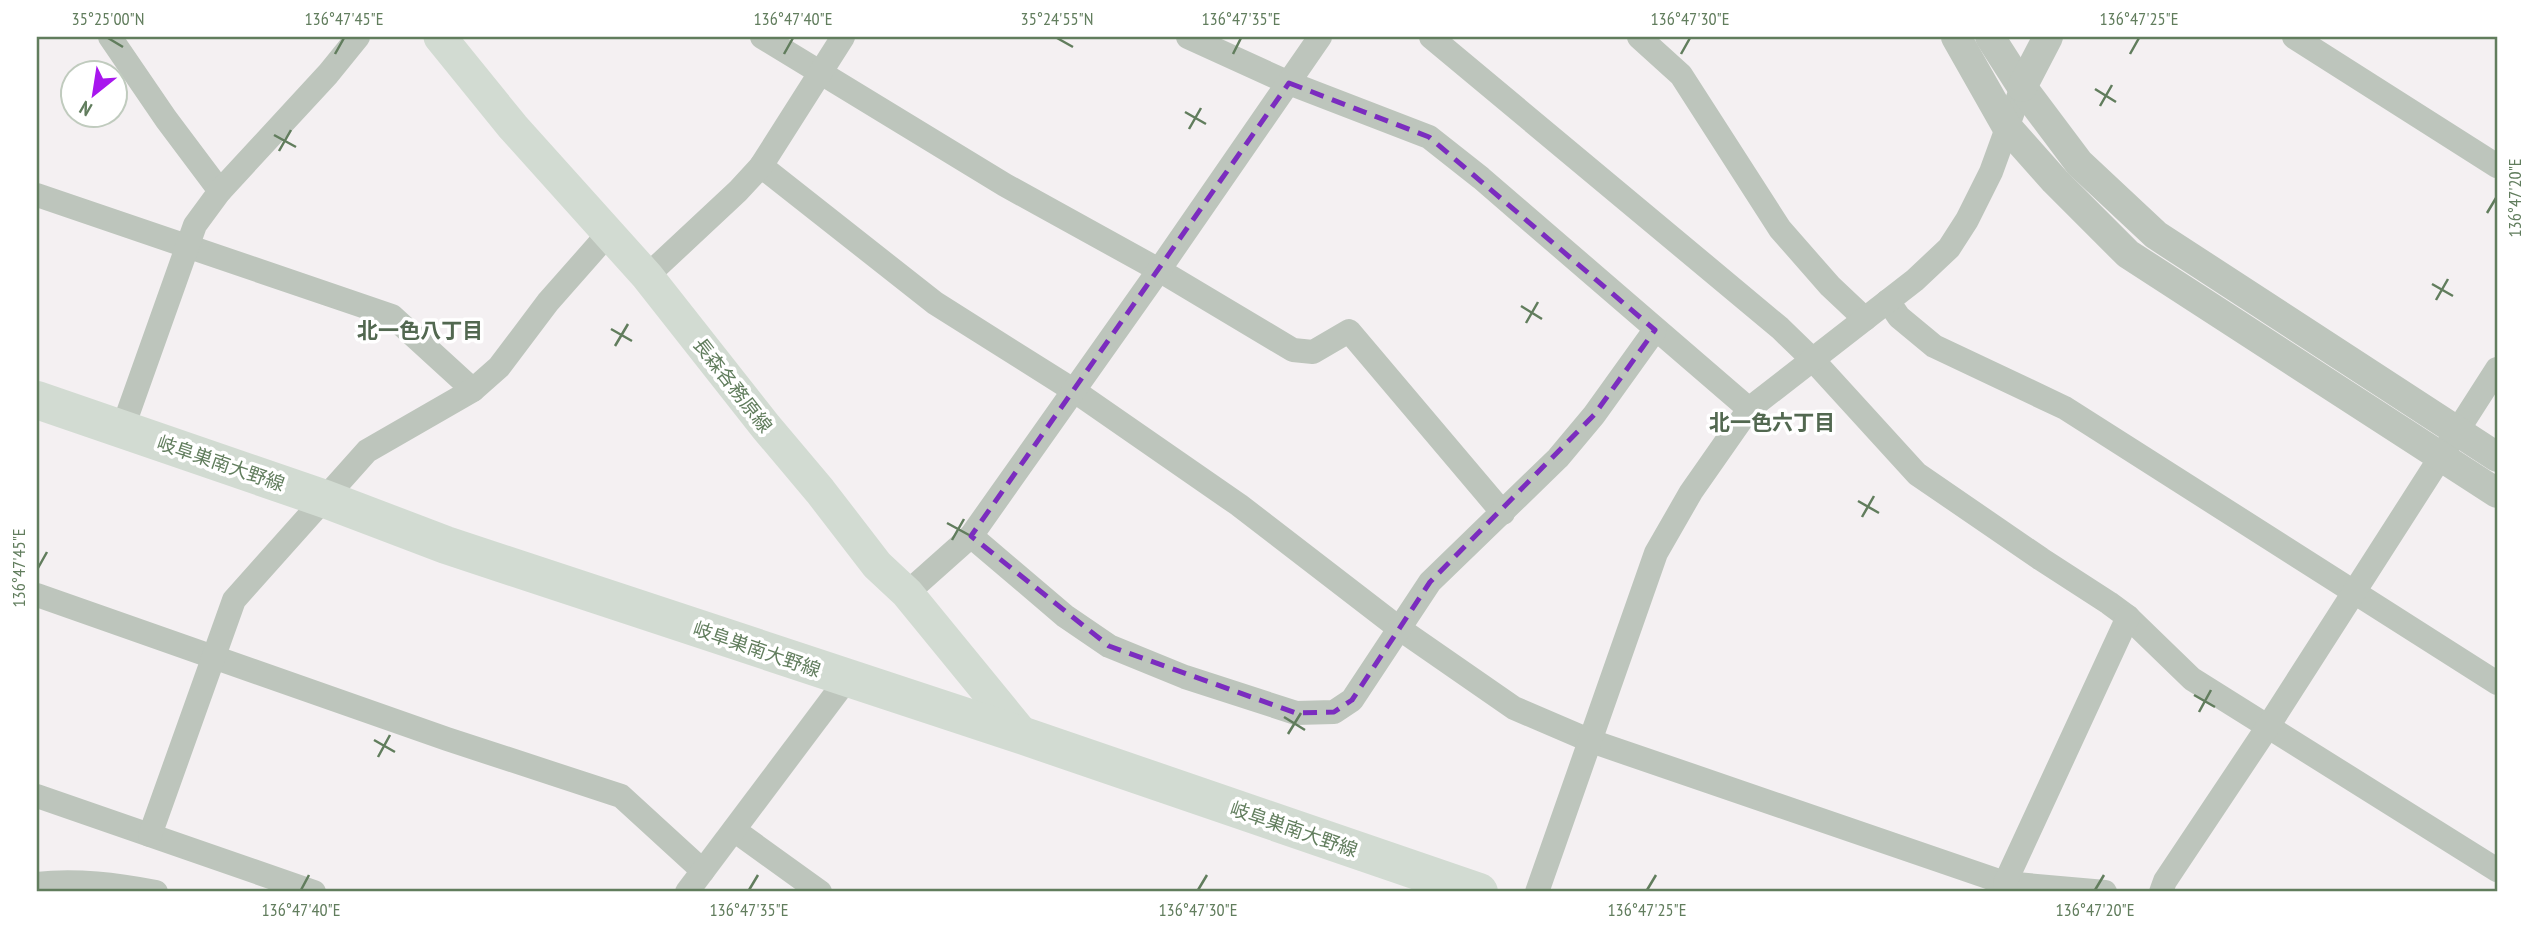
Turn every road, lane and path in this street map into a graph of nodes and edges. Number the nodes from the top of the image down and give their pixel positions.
1 (110, 37) edge
2 (358, 37) edge
3 (440, 37) edge
4 (762, 37) edge
5 (843, 37) edge
6 (1188, 37) edge
7 (1320, 37) edge
8 (1431, 37) edge
9 (1639, 37) edge
10 (1955, 37) edge
11 (1990, 37) edge
12 (2048, 37) edge
13 (2294, 37) edge
14 (821, 71) junction
15 (1289, 83) junction
16 (2022, 88) junction
17 (2007, 127) junction
18 (761, 166) junction
19 (2497, 166) edge
20 (220, 191) junction
21 (37, 195) edge
22 (608, 234) junction
23 (186, 246) junction
24 (1159, 270) junction
25 (647, 276) junction
26 (1888, 301) junction
27 (1865, 319) junction
28 (1655, 330) junction
29 (1813, 360) junction
30 (2497, 369) edge
31 (472, 390) junction
32 (1073, 390) junction
33 (37, 400) edge
34 (1749, 410) junction
35 (122, 430) junction
36 (2457, 430) junction
37 (2440, 456) junction
38 (2497, 457) edge
39 (2497, 494) edge
40 (325, 499) junction
41 (1503, 513) junction
42 (971, 536) junction
43 (2353, 592) junction
44 (907, 593) junction
45 (37, 595) edge
46 (2128, 617) junction
47 (1400, 629) junction
48 (213, 657) junction
49 (847, 679) junction
50 (2497, 683) edge
51 (2267, 728) junction
52 (1024, 737) junction
53 (1591, 741) junction
54 (37, 796) edge
55 (734, 830) junction
56 (150, 835) junction
57 (2497, 870) edge
58 (703, 871) junction
59 (2005, 883) junction
60 (37, 884) edge
61 (156, 892) edge
62 (314, 892) edge
63 (687, 892) edge
64 (820, 892) edge
65 (1479, 892) edge
66 (1537, 892) edge
67 (2105, 892) edge
68 (2161, 892) edge

1 - 20 street
2 - 20 street
3 - 22 main road, 長森各務原線
4 - 14 street
5 - 14 street
6 - 15 street
7 - 15 street
8 - 29 street
9 - 27 street
10 - 17 street
11 - 16 street
12 - 16 street
13 - 19 street
14 - 18 street
14 - 24 street
15 - 24 street
15 - 28 street
16 - 17 street
16 - 36 street
17 - 26 street
17 - 37 street
18 - 25 street
18 - 32 street
20 - 23 street
21 - 23 street
22 - 25 main road, 長森各務原線
22 - 31 street
23 - 31 street
23 - 35 street
24 - 32 street
24 - 41 street
25 - 44 main road, 長森各務原線
26 - 27 street
26 - 43 street
27 - 29 street
28 - 34 street
28 - 41 street
29 - 34 street
29 - 46 street
30 - 36 street
31 - 40 street
32 - 42 street
32 - 47 street
33 - 35 main road, 岐阜巣南大野線
34 - 53 street
35 - 40 main road, 岐阜巣南大野線
36 - 37 street
36 - 38 street
37 - 39 street
37 - 43 street
40 - 48 street
40 - 49 main road, 岐阜巣南大野線
41 - 47 street
42 - 44 street
42 - 47 street
43 - 50 street
43 - 51 street
44 - 52 main road, 長森各務原線
45 - 48 street
46 - 51 street
46 - 59 street
47 - 53 street
48 - 56 street
48 - 58 street
49 - 52 main road, 岐阜巣南大野線
49 - 55 street
51 - 57 street
51 - 68 street
52 - 65 main road, 岐阜巣南大野線
53 - 59 street
53 - 66 street
54 - 56 street
55 - 58 street
55 - 64 street
56 - 62 street
58 - 63 street
59 - 67 street
60 - 61 street

